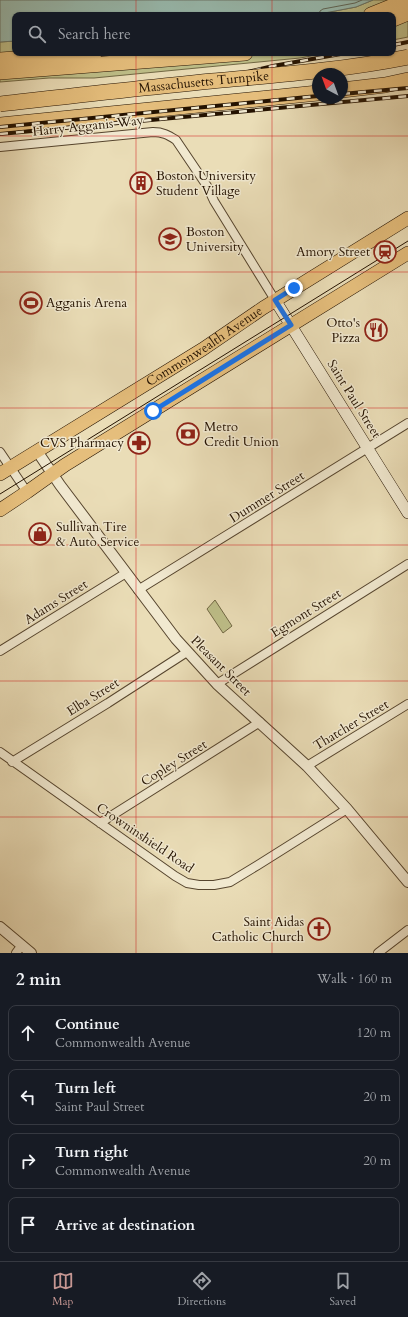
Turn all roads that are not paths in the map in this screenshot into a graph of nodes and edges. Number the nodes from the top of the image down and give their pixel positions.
1 (408, 0) edge
2 (378, 12) edge
3 (408, 13) edge
4 (396, 18) edge
5 (54, 56) edge
6 (206, 56) edge
7 (408, 57) edge
8 (0, 60) edge
9 (0, 72) edge
10 (408, 80) edge
11 (348, 89) edge
12 (312, 94) edge
13 (0, 104) edge
14 (0, 125) edge
15 (0, 147) edge
16 (408, 218) edge
17 (408, 253) edge
18 (275, 300) junction
19 (291, 325) junction
20 (408, 423) edge
21 (368, 448) junction
22 (37, 451) junction
23 (0, 452) edge
24 (6, 471) edge
25 (52, 474) junction
26 (27, 492) junction
27 (0, 510) edge
28 (408, 513) edge
29 (408, 564) edge
30 (126, 573) junction
31 (138, 590) junction
32 (0, 651) edge
33 (187, 652) junction
34 (217, 684) junction
35 (408, 704) edge
36 (260, 722) junction
37 (0, 752) edge
38 (12, 762) junction
39 (307, 766) junction
40 (347, 809) junction
41 (100, 823) junction
42 (408, 882) edge
43 (0, 926) edge
44 (408, 930) edge
45 (19, 949) edge
46 (31, 953) edge
47 (378, 953) edge

1 - 2 highway
3 - 4 highway
5 - 8 highway
6 - 9 highway
7 - 13 highway, Massachusetts Turnpike, bridge
10 - 11 highway
12 - 14 highway, Massachusetts Turnpike
15 - 18 street, Harry Agganis Way
16 - 18 main road, Commonwealth Avenue
17 - 19 main road, Commonwealth Avenue
18 - 19 main road, Saint Paul Street
18 - 22 main road, Commonwealth Avenue
19 - 21 main road, Saint Paul Street
19 - 25 main road, Commonwealth Avenue
20 - 21 street, Dummer Street
21 - 28 main road, Saint Paul Street
21 - 31 street, Dummer Street
22 - 24 main road, Commonwealth Avenue
22 - 25 street, Pleasant Street
23 - 24 street
24 - 26 street
25 - 26 main road, Commonwealth Avenue
25 - 30 street, Pleasant Street
26 - 27 main road, Commonwealth Avenue
29 - 34 street, Egmont Street
30 - 31 street, Pleasant Street
30 - 32 street, Adams Street
31 - 33 street, Pleasant Street
33 - 34 street, Pleasant Street
33 - 38 street, Elba Street
34 - 36 street, Pleasant Street
35 - 39 street, Thatcher Street
36 - 39 street, Pleasant Street
36 - 41 street, Copley Street
37 - 38 street, Crowninshield Road
38 - 41 street, Crowninshield Road
39 - 40 street, Pleasant Street
40 - 41 street, Crowninshield Road
40 - 42 street, Pleasant Street
43 - 45 street
44 - 47 street
45 - 46 street

